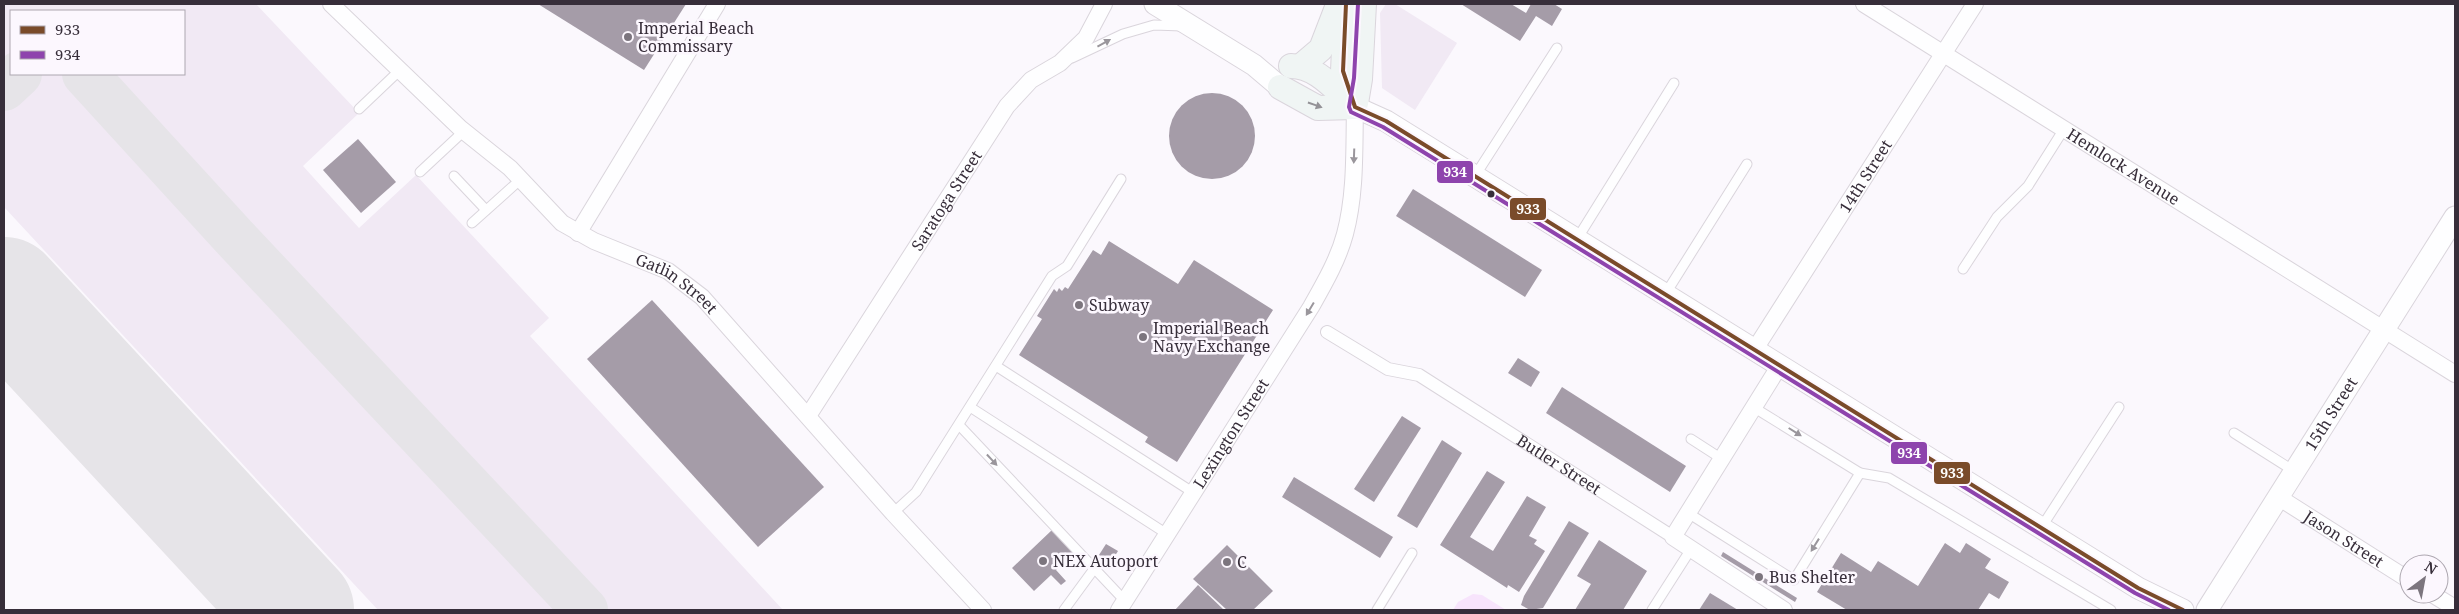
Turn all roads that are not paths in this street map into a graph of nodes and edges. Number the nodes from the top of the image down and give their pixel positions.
1 (331, 4) edge
2 (718, 4) edge
3 (1104, 4) edge
4 (1155, 4) edge
5 (1338, 4) edge
6 (1346, 4) edge
7 (1364, 4) edge
8 (1864, 4) edge
9 (1975, 4) edge
10 (1190, 26) junction
11 (1557, 48) dead end
12 (1943, 53) junction
13 (1060, 63) junction
14 (1254, 65) junction
15 (1296, 66) junction
16 (399, 71) junction
17 (1674, 83) dead end
18 (1280, 87) joint
19 (1355, 107) junction
20 (360, 108) dead end
21 (2064, 129) junction
22 (464, 131) junction
23 (1747, 164) dead end
24 (420, 172) dead end
25 (454, 176) dead end
26 (1475, 176) junction
27 (521, 179) junction
28 (1121, 179) dead end
29 (486, 210) junction
30 (2455, 217) edge
31 (472, 222) dead end
32 (578, 233) junction
33 (1577, 239) junction
34 (1963, 269) dead end
35 (1666, 293) junction
36 (2384, 329) junction
37 (1327, 332) dead end
38 (1755, 349) junction
39 (1780, 365) junction
40 (996, 366) junction
41 (2455, 374) edge
42 (970, 407) junction
43 (1753, 407) junction
44 (2119, 407) dead end
45 (808, 416) junction
46 (959, 425) junction
47 (2234, 433) dead end
48 (1691, 439) dead end
49 (1722, 459) junction
50 (2294, 471) junction
51 (1860, 473) junction
52 (1194, 493) junction
53 (2278, 497) junction
54 (893, 513) junction
55 (1688, 513) junction
56 (2041, 528) junction
57 (1167, 534) junction
58 (1673, 537) junction
59 (1691, 549) junction
60 (1412, 553) dead end
61 (1094, 569) junction
62 (2399, 574) edge
63 (1122, 606) edge
64 (983, 610) edge
65 (1064, 610) edge
66 (1377, 610) edge
67 (1652, 610) edge
68 (1784, 610) edge
69 (2111, 610) edge
70 (2183, 610) edge
71 (2207, 610) edge

1 - 16 street, Gatlin Street
2 - 32 street
3 - 13 street, Saratoga Street
4 - 10 street
5 - 15 main road
6 - 19 main road
7 - 19 main road
8 - 12 street, Hemlock Avenue
9 - 12 street, 14th Street
13 -> 10 lane
10 - 14 street
11 - 26 lane
12 - 21 street, Hemlock Avenue
12 - 38 street, 14th Street
13 - 45 street, Saratoga Street
14 - 15 street
14 - 18 street
15 - 19 main road
16 - 20 lane
16 - 22 street, Gatlin Street
17 - 33 lane
18 -> 19 main road
19 - 26 street
19 -> 52 street, Lexington Street
21 - 34 lane
21 - 36 street, Hemlock Avenue
22 - 24 lane
22 - 27 street, Gatlin Street
23 - 35 lane
25 - 29 lane
26 - 33 street
27 - 29 lane
27 - 32 street, Gatlin Street
28 - 40 lane
29 - 31 lane
30 - 36 street, 15th Street
32 - 45 street, Gatlin Street
33 - 35 street
35 - 38 street
36 - 41 street, Hemlock Avenue
36 - 50 street, 15th Street
37 - 58 street, Butler Street
38 - 39 street
39 - 43 street
39 - 56 street
40 - 42 lane
40 - 52 lane
42 - 46 lane
42 - 57 lane
43 - 49 street
43 -> 51 lane
44 - 56 lane
45 - 54 street, Gatlin Street
46 - 54 lane
46 -> 61 lane
47 - 50 lane
48 - 49 lane
49 - 55 street
50 - 53 street, 15th Street
51 -> 55 lane
51 - 69 lane
52 - 57 street, Lexington Street
53 - 62 street, Jason Street
53 - 71 street, 15th Street
54 - 64 street, Gatlin Street
55 - 58 street
56 - 70 street
57 - 63 street, Lexington Street
58 - 59 street, Butler Street
59 - 67 lane
59 - 68 street, Butler Street
60 - 66 lane
61 - 63 lane
61 - 65 lane

